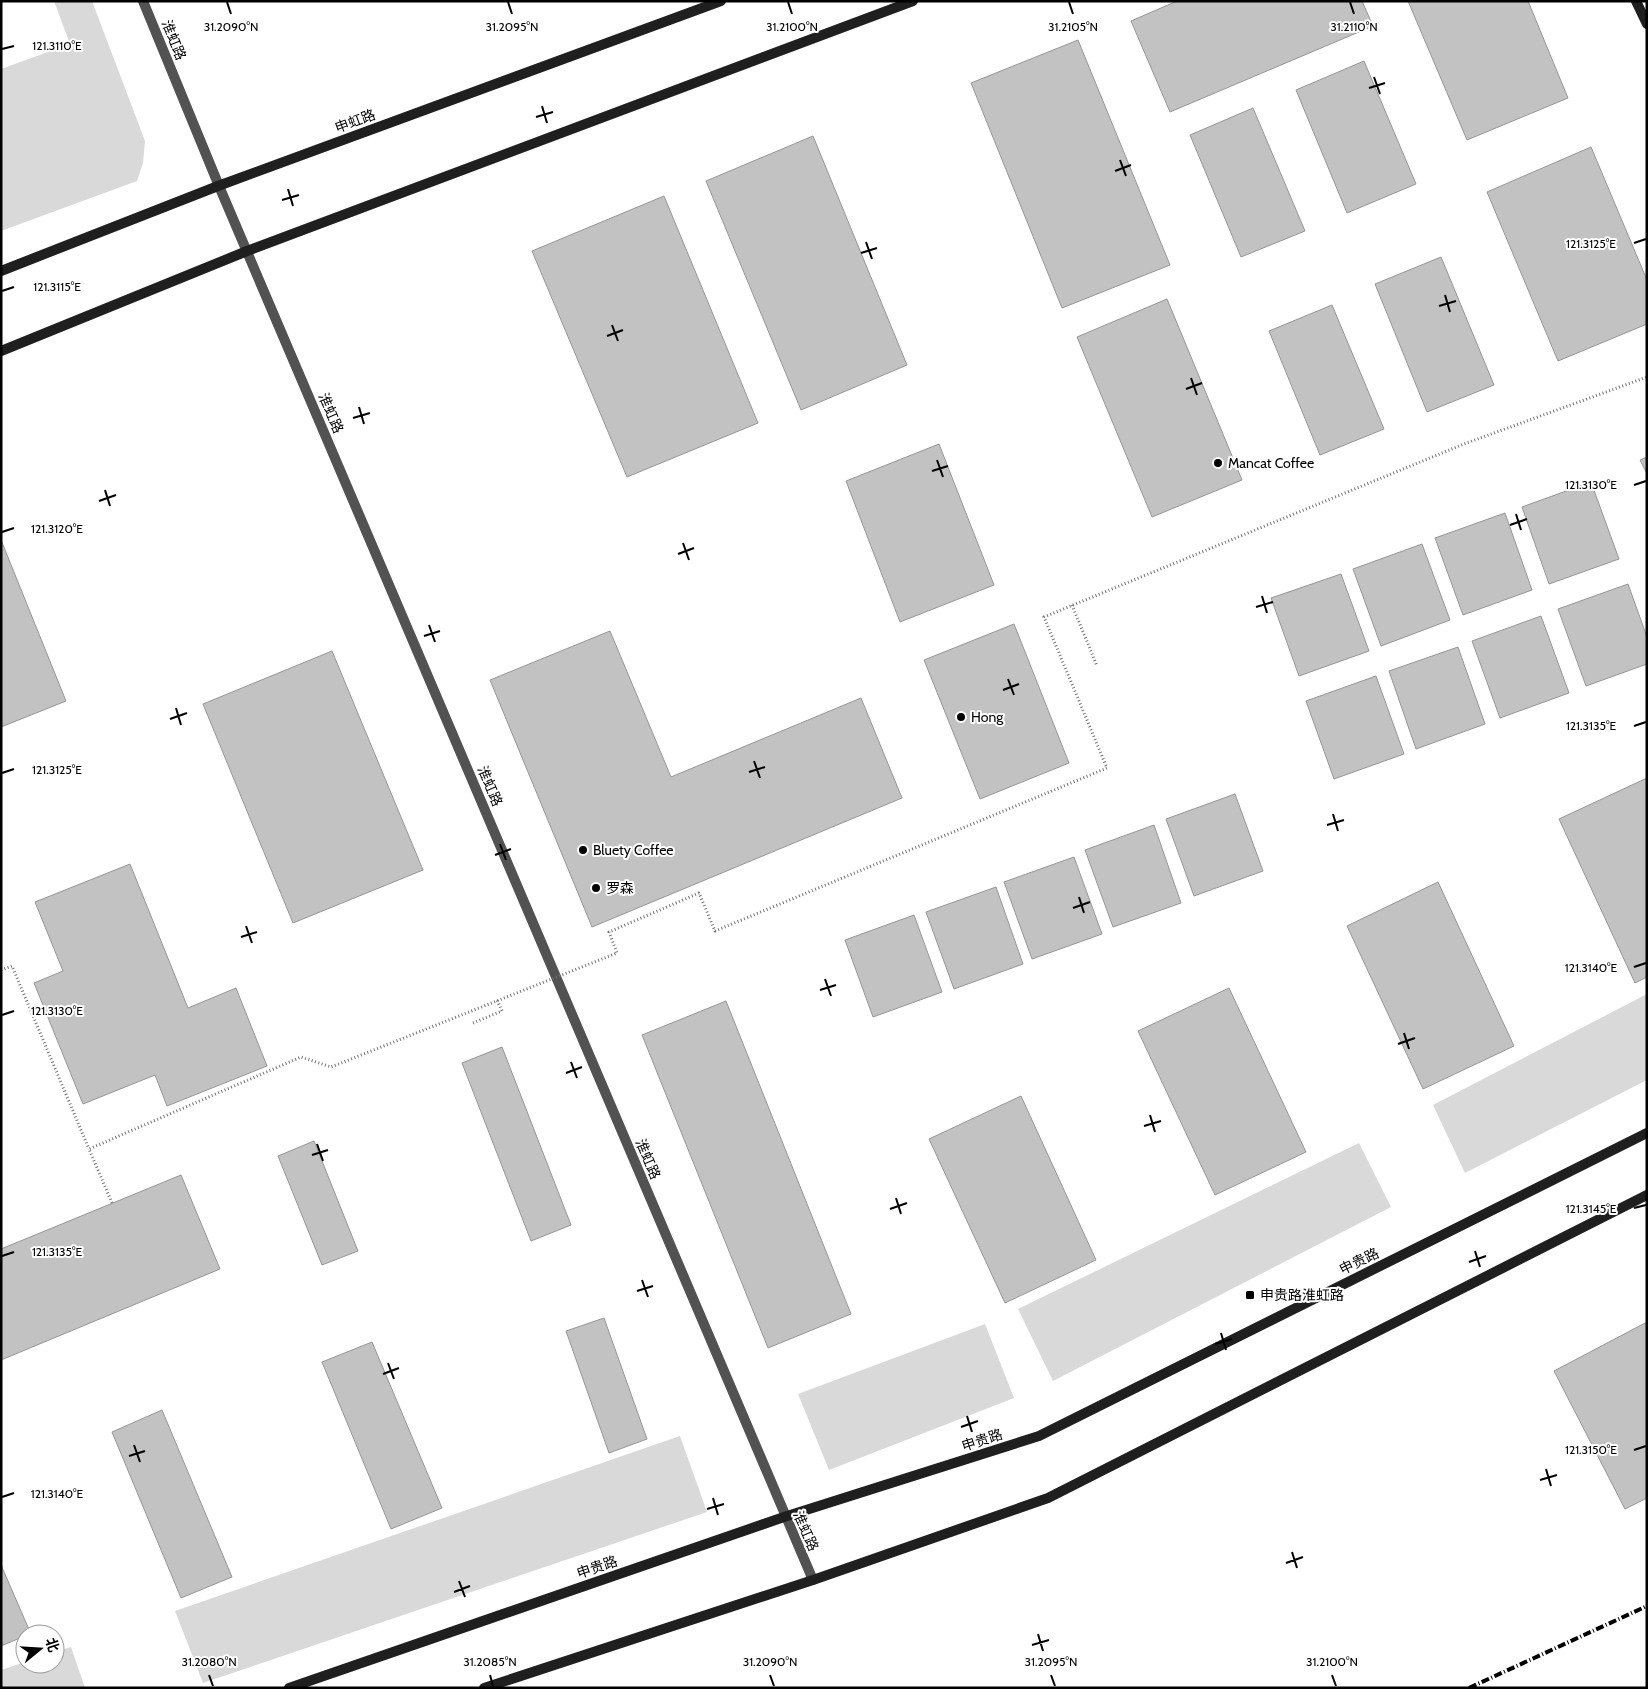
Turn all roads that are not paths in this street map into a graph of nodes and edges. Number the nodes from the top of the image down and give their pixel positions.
1 (143, 1) edge
2 (721, 1) edge
3 (913, 1) edge
4 (1636, 1) edge
5 (1647, 24) edge
6 (219, 186) junction
7 (247, 251) junction
8 (1, 271) edge
9 (1, 351) edge
10 (1647, 1133) edge
11 (1647, 1195) edge
12 (784, 1517) junction
13 (813, 1580) junction
14 (290, 1688) edge
15 (484, 1688) edge

1 - 6 street, 淮虹路
2 - 6 main road, 申虹路
3 - 7 main road
4 - 5 main road
6 - 7 street, 淮虹路
6 - 8 main road, 申虹路
7 - 9 main road
7 - 12 street, 淮虹路
10 - 12 main road, 申贵路
11 - 13 main road
12 - 13 street, 淮虹路
12 - 14 main road, 申贵路
13 - 15 main road

